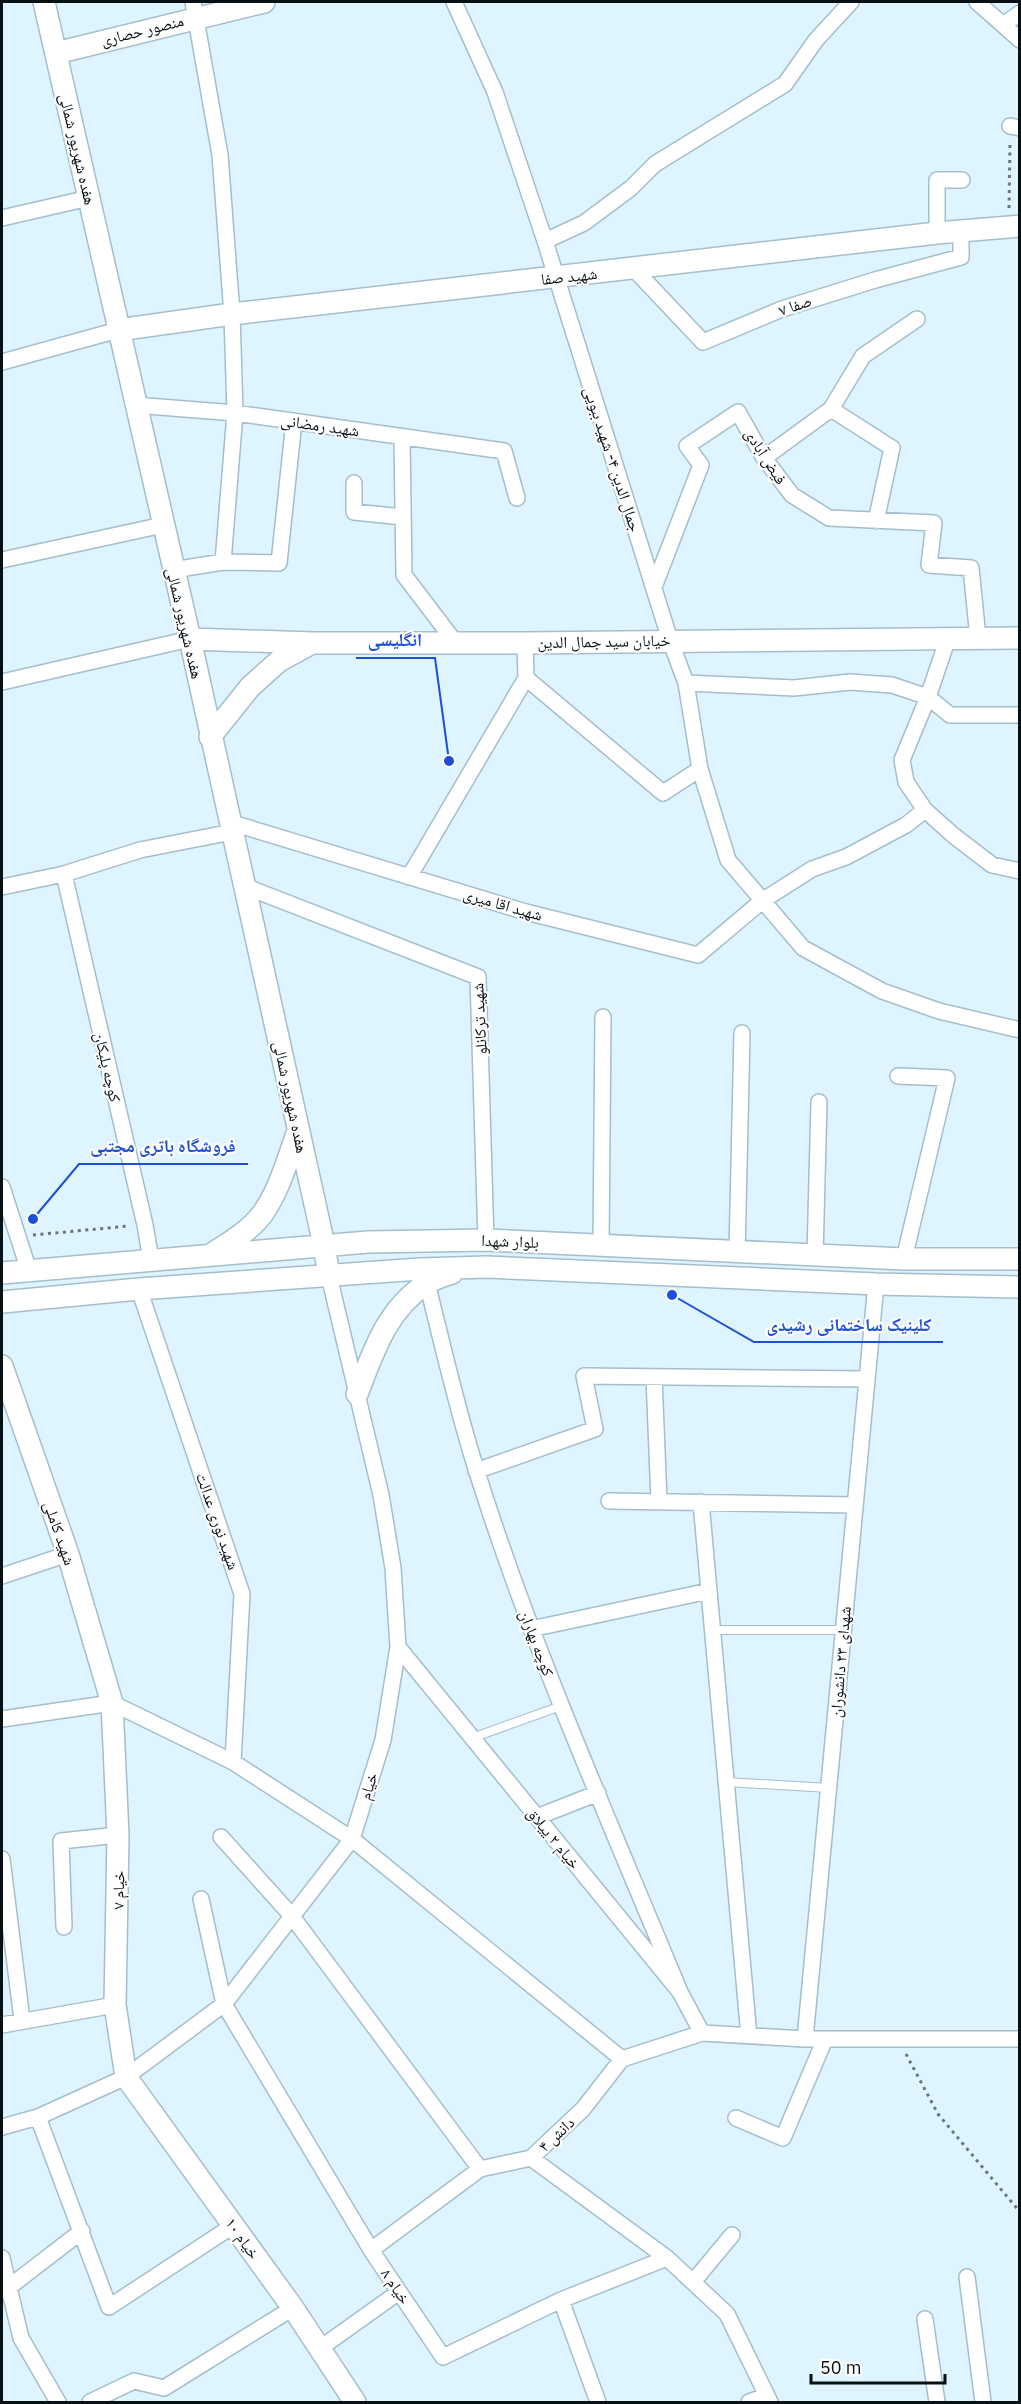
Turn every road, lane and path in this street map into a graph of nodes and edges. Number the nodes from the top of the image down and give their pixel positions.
1 (44, 2) edge
2 (260, 2) edge
3 (454, 2) edge
4 (851, 2) edge
5 (977, 2) edge
6 (195, 9) edge
7 (1020, 12) edge
8 (1003, 25) junction
9 (1020, 40) edge
10 (56, 53) junction
11 (1015, 127) edge
12 (962, 180) dead end
13 (88, 198) junction
14 (2, 218) edge
15 (1014, 227) edge
16 (961, 231) junction
17 (937, 233) junction
18 (545, 241) junction
19 (634, 269) junction
20 (556, 278) junction
21 (232, 314) junction
22 (917, 318) dead end
23 (118, 330) junction
24 (2, 362) edge
25 (135, 405) junction
26 (831, 409) junction
27 (235, 413) junction
28 (294, 421) junction
29 (402, 437) junction
30 (764, 458) junction
31 (354, 483) dead end
32 (517, 498) dead end
33 (403, 517) junction
34 (876, 520) junction
35 (162, 525) junction
36 (2, 560) edge
37 (223, 562) junction
38 (172, 570) junction
39 (654, 587) junction
40 (948, 638) junction
41 (978, 638) junction
42 (1020, 638) edge
43 (190, 639) junction
44 (670, 640) junction
45 (455, 642) junction
46 (313, 643) junction
47 (525, 643) junction
48 (526, 678) junction
49 (2, 682) edge
50 (686, 683) junction
51 (928, 698) junction
52 (1020, 715) edge
53 (210, 737) junction
54 (700, 769) junction
55 (925, 810) junction
56 (231, 827) junction
57 (1020, 871) edge
58 (64, 874) junction
59 (409, 877) junction
60 (244, 886) junction
61 (2, 887) edge
62 (762, 901) junction
63 (603, 1017) dead end
64 (1020, 1030) edge
65 (742, 1033) dead end
66 (898, 1076) dead end
67 (819, 1102) dead end
68 (298, 1131) junction
69 (2, 1187) edge
70 (145, 1225) junction
71 (17, 1236) junction
72 (486, 1240) junction
73 (440, 1241) junction
74 (324, 1245) junction
75 (601, 1245) junction
76 (244, 1252) junction
77 (737, 1253) junction
78 (211, 1255) junction
79 (815, 1256) junction
80 (904, 1259) junction
81 (1020, 1259) edge
82 (151, 1260) junction
83 (29, 1271) junction
84 (2, 1273) edge
85 (329, 1276) junction
86 (431, 1276) junction
87 (245, 1282) junction
88 (876, 1284) junction
89 (1020, 1287) edge
90 (139, 1289) junction
91 (2, 1302) edge
92 (2, 1365) edge
93 (654, 1377) junction
94 (867, 1379) junction
95 (357, 1394) junction
96 (476, 1471) junction
97 (609, 1500) dead end
98 (658, 1501) junction
99 (701, 1502) junction
100 (855, 1505) junction
101 (68, 1554) junction
102 (2, 1576) edge
103 (709, 1591) junction
104 (531, 1629) junction
105 (712, 1629) junction
106 (843, 1630) junction
107 (399, 1647) junction
108 (112, 1703) junction
109 (561, 1706) junction
110 (2, 1719) edge
111 (472, 1738) junction
112 (233, 1762) junction
113 (726, 1782) junction
114 (829, 1788) junction
115 (598, 1793) junction
116 (537, 1817) junction
117 (118, 1835) junction
118 (221, 1837) dead end
119 (352, 1839) junction
120 (2, 1864) edge
121 (201, 1899) dead end
122 (291, 1915) junction
123 (64, 1927) dead end
124 (680, 1992) junction
125 (224, 2004) junction
126 (115, 2005) junction
127 (22, 2020) junction
128 (2, 2025) edge
129 (702, 2033) junction
130 (749, 2036) junction
131 (805, 2039) junction
132 (825, 2039) junction
133 (898, 2039) junction
134 (1020, 2039) edge
135 (622, 2059) junction
136 (126, 2077) junction
137 (38, 2117) junction
138 (736, 2118) dead end
139 (2, 2127) edge
140 (531, 2158) junction
141 (480, 2169) junction
142 (1020, 2212) edge
143 (234, 2225) junction
144 (82, 2231) junction
145 (732, 2235) dead end
146 (371, 2250) junction
147 (2, 2258) edge
148 (667, 2258) junction
149 (967, 2277) dead end
150 (693, 2282) junction
151 (5, 2290) edge
152 (399, 2292) junction
153 (561, 2300) junction
154 (293, 2308) junction
155 (926, 2319) dead end
156 (320, 2349) junction
157 (768, 2399) edge
158 (58, 2403) edge
159 (90, 2403) edge
160 (355, 2403) edge
161 (598, 2403) edge
162 (750, 2403) edge
163 (937, 2403) edge
164 (983, 2403) edge

1 - 10 main road, هفده شهریور شمالی
2 - 6 main road, منصور حصاری
3 - 18 street, جمال الدین ۴- شهید ببویی
4 - 18 street
5 - 8 street
6 - 10 main road, منصور حصاری
6 - 21 street
7 - 8 street
8 - 9 street
10 - 13 main road, هفده شهریور شمالی
11 - 15 path
12 - 17 street
13 - 14 street
13 - 23 main road, هفده شهریور شمالی
15 - 16 main road, شهید صفا
16 - 17 main road, شهید صفا
16 - 19 street, صفا ۷
17 - 19 main road, شهید صفا
18 - 20 street, جمال الدین ۴- شهید ببویی
19 - 20 main road, شهید صفا
20 - 21 main road, شهید صفا
20 - 39 street, جمال الدین ۴- شهید ببویی
21 - 23 main road, شهید صفا
21 - 27 street
22 - 26 street
23 - 24 street
23 - 25 main road, هفده شهریور شمالی
25 - 27 street, شهید رمضانی
25 - 35 main road, هفده شهریور شمالی
26 - 30 street
26 - 34 street
27 - 28 street, شهید رمضانی
27 - 37 street
28 - 29 street, شهید رمضانی
28 - 37 street
29 - 32 street, شهید رمضانی
29 - 33 street
30 - 34 street, فیض آبادی
30 - 39 street, فیض آبادی
31 - 33 street
33 - 45 street
34 - 41 street, فیض آبادی
35 - 36 street
35 - 38 main road, هفده شهریور شمالی
37 - 38 street
38 - 43 main road, هفده شهریور شمالی
39 - 44 street, جمال الدین ۴- شهید ببویی
40 - 41 main road, خیابان سید جمال الدین
40 - 44 main road, خیابان سید جمال الدین
40 - 51 street
41 - 42 main road, خیابان سید جمال الدین
43 - 46 main road, خیابان سید جمال الدین
43 - 49 street
43 - 53 main road, هفده شهریور شمالی
44 - 47 main road, خیابان سید جمال الدین
44 - 50 street, جمال الدین ۴- شهید ببویی
45 - 46 main road, خیابان سید جمال الدین
45 - 47 main road, خیابان سید جمال الدین
46 - 53 main road
47 - 48 street
48 - 54 street
48 - 59 street
50 - 51 street
50 - 54 street, جمال الدین ۴- شهید ببویی
51 - 52 street
51 - 55 street
53 - 56 main road, هفده شهریور شمالی
54 - 62 street, جمال الدین ۴- شهید ببویی
55 - 57 street
55 - 62 street
56 - 58 street
56 - 59 street, شهید اقا میری
56 - 60 main road, هفده شهریور شمالی
58 - 61 street
58 - 70 street, کوچه پلیکان
59 - 62 street, شهید اقا میری
60 - 68 main road, هفده شهریور شمالی
60 - 72 street, شهید ترکانلو
62 - 64 street, جمال الدین ۴- شهید ببویی
63 - 75 street
65 - 77 street
66 - 80 street
67 - 79 street
68 - 74 main road, هفده شهریور شمالی
68 - 78 main road
69 - 71 street
70 - 71 path
70 - 82 street, کوچه پلیکان
71 - 83 street
72 - 73 main road, بلوار شهدا
72 - 75 main road, بلوار شهدا
73 - 74 main road, بلوار شهدا
73 - 86 main road
74 - 76 main road, بلوار شهدا
74 - 85 main road, هفده شهریور شمالی
75 - 77 main road, بلوار شهدا
76 - 78 main road, بلوار شهدا
76 - 87 main road
77 - 79 main road, بلوار شهدا
78 - 82 main road, بلوار شهدا
79 - 80 main road, بلوار شهدا
80 - 81 main road, بلوار شهدا
82 - 83 main road, بلوار شهدا
83 - 84 main road, بلوار شهدا
85 - 86 main road, بلوار شهدا
85 - 87 main road, بلوار شهدا
85 - 95 street, خیام
86 - 88 main road, بلوار شهدا
86 - 95 main road
86 - 96 street, کوچه بهاران
87 - 90 main road, بلوار شهدا
88 - 89 main road, بلوار شهدا
88 - 94 street, شهدای ۲۳ دانشوران
90 - 91 main road, بلوار شهدا
90 - 112 street, شهید نوری عدالت
92 - 101 main road, شهید کاملی
93 - 94 street
93 - 96 street
93 - 98 street
94 - 100 street, شهدای ۲۳ دانشوران
95 - 107 street, خیام
96 - 104 street, کوچه بهاران
97 - 98 street
98 - 99 street
99 - 100 street
99 - 103 street
100 - 106 street, شهدای ۲۳ دانشوران
101 - 102 street
101 - 108 main road, شهید کاملی
103 - 104 street
103 - 105 street
104 - 109 street, کوچه بهاران
105 - 106 lane
105 - 113 street
106 - 114 street, شهدای ۲۳ دانشوران
107 - 111 street, خیام ۲ ییلاق
107 - 119 street, خیام
108 - 110 street
108 - 112 street
108 - 117 main road, خیام ۷
109 - 111 lane
109 - 115 street, کوچه بهاران
111 - 116 street, خیام ۲ ییلاق
112 - 119 street
113 - 114 lane
113 - 130 street
114 - 131 street, شهدای ۲۳ دانشوران
115 - 116 street
115 - 124 street, کوچه بهاران
116 - 124 street, خیام ۲ ییلاق
117 - 123 street
117 - 126 main road, خیام ۷
118 - 122 street
119 - 122 street, خیام
119 - 135 street
120 - 127 street
121 - 125 street, خیام ۸
122 - 125 street, خیام
122 - 141 street
124 - 129 street, خیام ۲ ییلاق
125 - 136 street, خیام
125 - 146 street, خیام ۸
126 - 127 street
126 - 136 main road, خیام ۷
127 - 128 street
129 - 130 street
129 - 135 street
130 - 131 street
131 - 132 street
132 - 133 street
132 - 138 street
133 - 134 street
133 - 142 path
135 - 140 street, دانش ۴
136 - 137 street, خیام
136 - 143 main road, خیام ۱۰
137 - 139 street, خیام
137 - 144 street
140 - 141 street, دانش ۴
140 - 148 street
141 - 146 street, دانش ۴
143 - 144 street
143 - 154 main road, خیام ۱۰
144 - 151 street
145 - 150 street
146 - 152 street, خیام ۸
147 - 151 street
148 - 150 street
148 - 153 street, خیام ۸
149 - 164 street
150 - 157 street
151 - 158 street
152 - 153 street, خیام ۸
152 - 156 street
153 - 161 street
154 - 156 main road, خیام ۱۰
154 - 159 street
155 - 163 street
156 - 160 main road, خیام ۱۰
157 - 162 street

